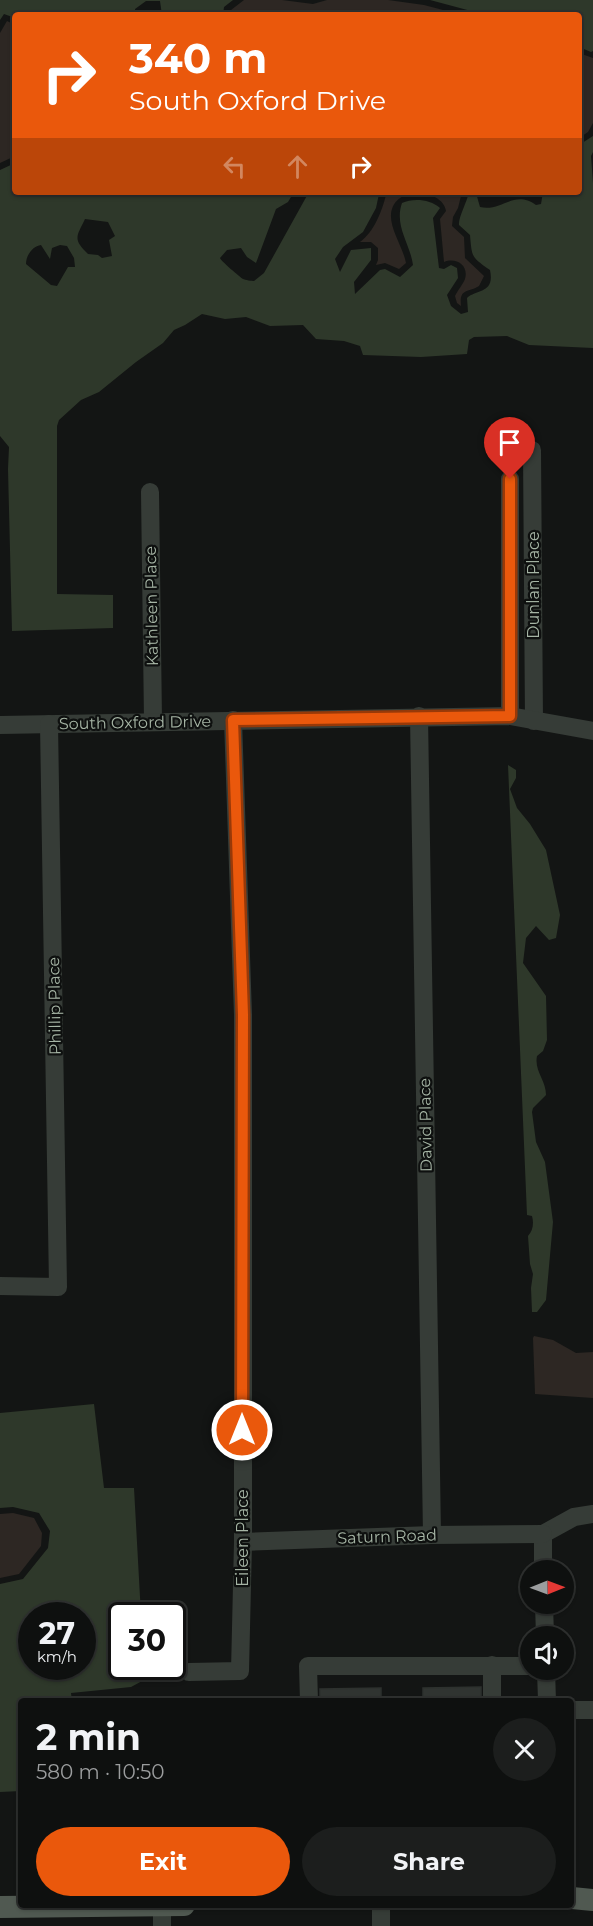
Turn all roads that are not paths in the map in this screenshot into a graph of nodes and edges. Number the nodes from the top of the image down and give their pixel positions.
1 (532, 450) dead end
2 (510, 479) dead end
3 (150, 492) dead end
4 (510, 716) junction
5 (419, 717) junction
6 (153, 720) junction
7 (233, 720) junction
8 (534, 720) junction
9 (0, 724) edge
10 (50, 724) junction
11 (593, 731) edge
12 (0, 1286) edge
13 (593, 1514) edge
14 (537, 1533) junction
15 (432, 1534) junction
16 (243, 1542) junction
17 (541, 1560) edge
18 (492, 1665) junction
19 (520, 1666) edge
20 (189, 1672) dead end
21 (546, 1680) edge
22 (309, 1698) edge
23 (492, 1698) edge
24 (547, 1698) edge
25 (574, 1710) edge
26 (593, 1710) edge
27 (574, 1898) edge
28 (593, 1900) edge
29 (0, 1907) edge
30 (18, 1907) edge
31 (162, 1908) edge
32 (381, 1908) edge
33 (162, 1926) edge
34 (381, 1926) edge

1 - 8 street, Dunlan Place
2 - 4 street
3 - 6 street, Kathleen Place
4 - 5 street, South Oxford Drive
4 - 8 street, South Oxford Drive
5 - 7 street, South Oxford Drive
5 - 15 street, David Place
6 - 7 street, South Oxford Drive
6 - 10 street, South Oxford Drive
7 - 16 street, Eileen Place
8 - 11 street, South Oxford Drive
9 - 10 street, South Oxford Drive
10 - 12 street, Phillip Place
13 - 14 street
14 - 15 street, Saturn Road
14 - 17 street
15 - 16 street, Saturn Road
16 - 20 street, Eileen Place
18 - 19 street
18 - 22 street
18 - 23 street
21 - 24 street
25 - 26 street
27 - 28 main road
29 - 30 main road
31 - 33 street
32 - 34 street

